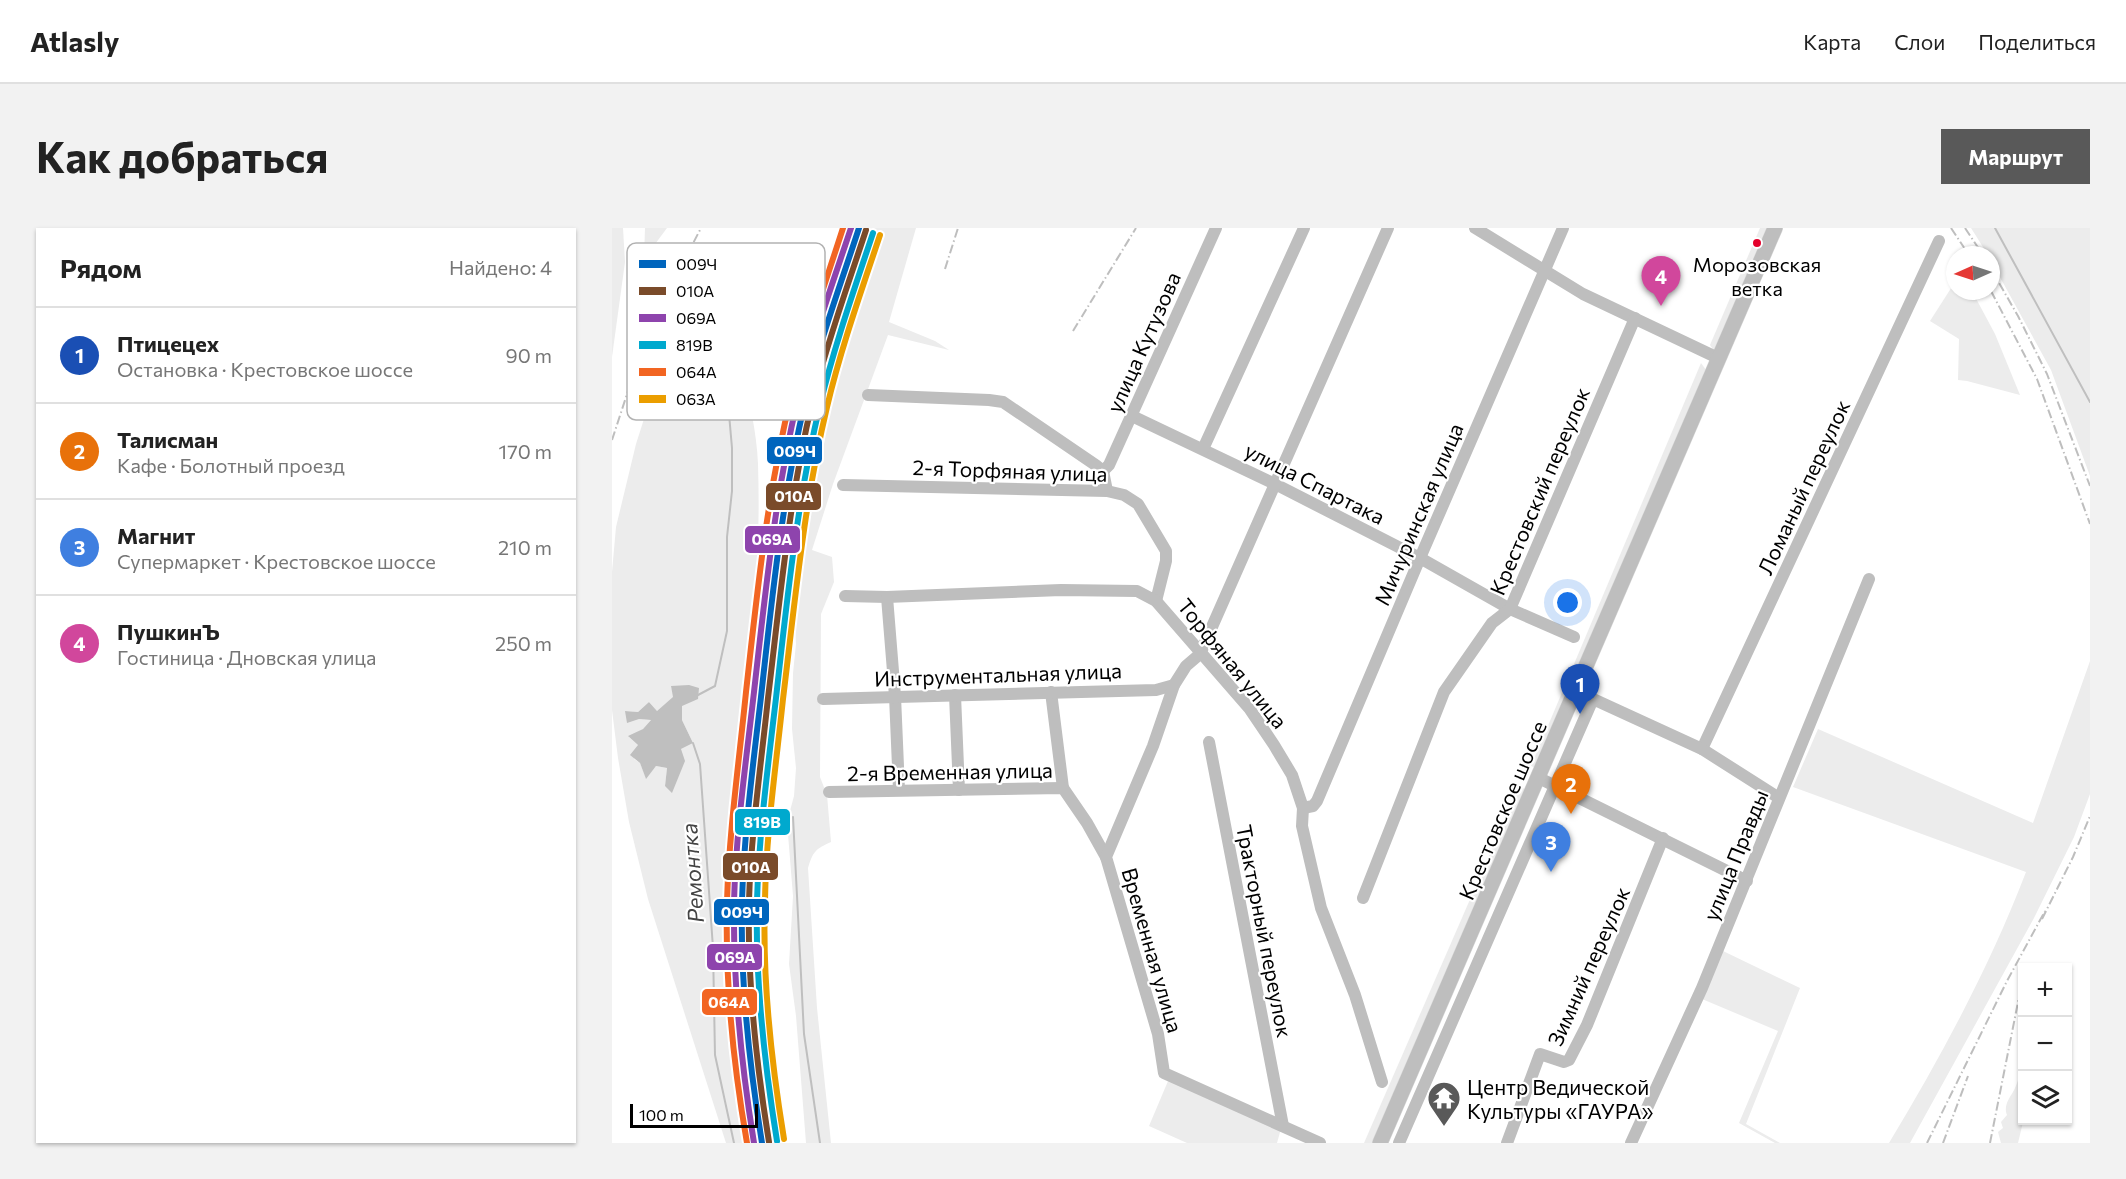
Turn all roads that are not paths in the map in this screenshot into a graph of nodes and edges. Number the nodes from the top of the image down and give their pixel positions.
1 (1216, 228) edge
2 (1304, 228) edge
3 (1388, 228) edge
4 (1563, 228) edge
5 (1775, 228) edge
6 (1477, 229) edge
7 (1939, 241) dead end
8 (1544, 270) junction
9 (1635, 318) junction
10 (1718, 358) junction
11 (868, 395) dead end
12 (1132, 416) junction
13 (1203, 449) junction
14 (1103, 471) junction
15 (1275, 484) junction
16 (843, 485) dead end
17 (1107, 491) junction
18 (1420, 558) junction
19 (1869, 579) dead end
20 (845, 596) dead end
21 (887, 597) junction
22 (1156, 601) junction
23 (1510, 609) junction
24 (1574, 637) dead end
25 (1200, 654) junction
26 (1174, 685) junction
27 (1051, 692) junction
28 (955, 694) junction
29 (895, 696) junction
30 (823, 699) dead end
31 (1209, 742) dead end
32 (1702, 749) junction
33 (1539, 778) junction
34 (1556, 785) junction
35 (1063, 788) junction
36 (899, 790) junction
37 (959, 790) junction
38 (829, 792) dead end
39 (1779, 798) junction
40 (1303, 808) junction
41 (1664, 838) junction
42 (1106, 857) junction
43 (1747, 880) junction
44 (1363, 898) dead end
45 (1382, 1082) dead end
46 (1283, 1126) junction
47 (1320, 1143) edge
48 (1380, 1143) edge
49 (1399, 1143) edge
50 (1507, 1143) edge
51 (1631, 1143) edge

1 - 12 street, улица Кутузова
2 - 13 street
3 - 15 street, Временная улица
4 - 8 street, Мичуринская улица
5 - 10 main road, Крестовское шоссе
6 - 8 street
7 - 32 street, Ломаный переулок
8 - 9 street
8 - 18 street, Мичуринская улица
9 - 10 street
9 - 23 street, Крестовский переулок
10 - 33 main road, Крестовское шоссе
11 - 14 street
12 - 13 street, улица Спартака
12 - 14 street, улица Кутузова
13 - 15 street, улица Спартака
14 - 17 street
15 - 18 street, улица Спартака
15 - 25 street, Временная улица
16 - 17 street, 2-я Торфяная улица
17 - 22 street, 2-я Торфяная улица
18 - 23 street, улица Спартака
18 - 40 street, Мичуринская улица
19 - 39 street, улица Правды
20 - 21 street, Торфяная улица
21 - 22 street, Торфяная улица
21 - 29 street
22 - 25 street, Торфяная улица
23 - 24 street, улица Спартака
23 - 44 street, Крестовский переулок
25 - 26 street, Временная улица
25 - 40 street, Торфяная улица
26 - 27 street, Инструментальная улица
26 - 42 street, Временная улица
27 - 28 street, Инструментальная улица
27 - 35 street
28 - 29 street, Инструментальная улица
28 - 37 street
29 - 30 street, Инструментальная улица
29 - 36 street
31 - 46 street, Тракторный переулок
32 - 34 street
32 - 39 street
33 - 34 street
33 - 48 main road, Крестовское шоссе
34 - 41 street
34 - 49 street
35 - 37 street, 2-я Временная улица
35 - 42 street, 2-я Временная улица
36 - 37 street, 2-я Временная улица
36 - 38 street, 2-я Временная улица
39 - 43 street, улица Правды
40 - 45 street, Торфяная улица
41 - 43 street
41 - 50 street, Зимний переулок
42 - 46 street, Временная улица
43 - 51 street, улица Правды
46 - 47 street, Временная улица

